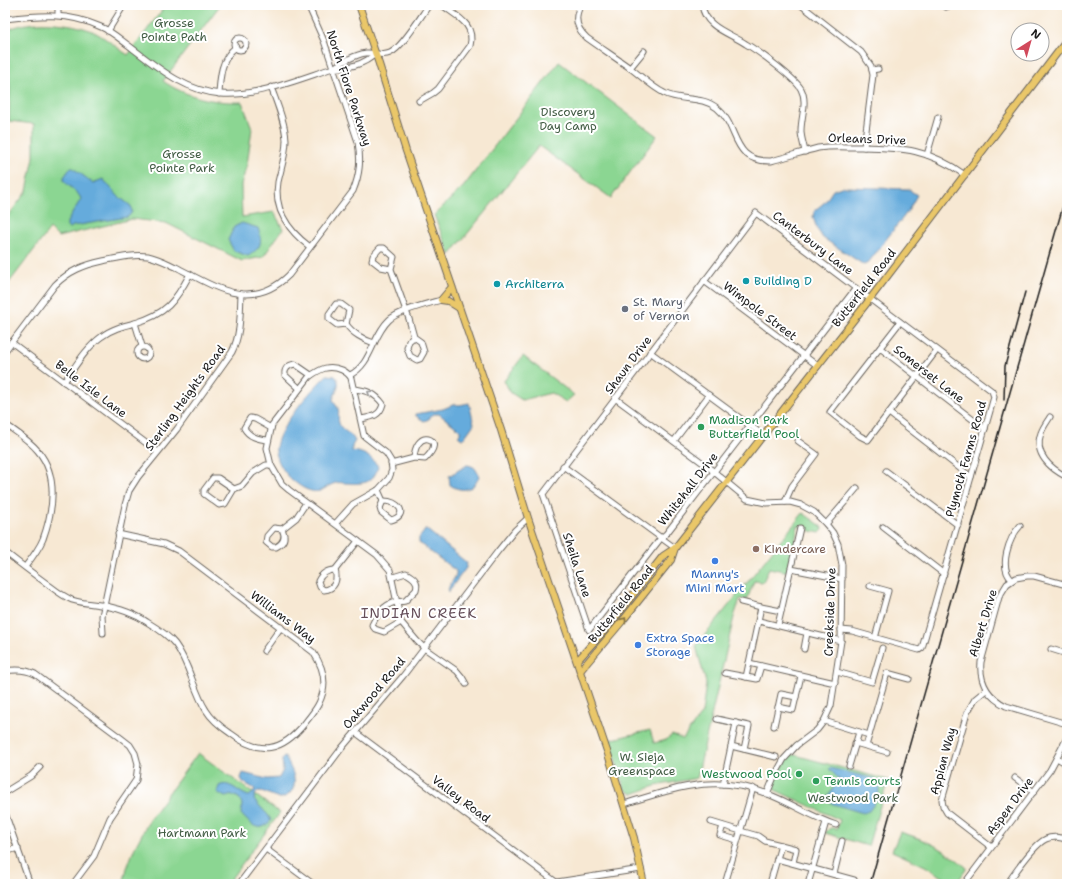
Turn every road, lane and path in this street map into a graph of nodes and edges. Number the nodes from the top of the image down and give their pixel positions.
1 (58, 5) edge
2 (124, 5) edge
3 (308, 5) edge
4 (359, 5) edge
5 (429, 5) edge
6 (442, 5) edge
7 (581, 5) edge
8 (702, 5) edge
9 (801, 5) edge
10 (952, 5) edge
11 (944, 6) edge
12 (58, 15) junction
13 (5, 19) edge
14 (108, 31) junction
15 (1067, 40) edge
16 (236, 47) dead end
17 (644, 51) dead end
18 (375, 54) junction
19 (333, 68) junction
20 (630, 68) junction
21 (878, 69) dead end
22 (872, 70) junction
23 (271, 87) junction
24 (219, 94) junction
25 (419, 101) dead end
26 (938, 117) dead end
27 (864, 147) junction
28 (805, 152) junction
29 (927, 154) junction
30 (964, 175) junction
31 (764, 218) joint
32 (310, 247) junction
33 (391, 269) junction
34 (190, 274) junction
35 (704, 282) junction
36 (452, 287) junction
37 (856, 288) junction
38 (241, 294) junction
39 (870, 299) junction
40 (441, 300) junction
41 (460, 310) junction
42 (406, 312) junction
43 (900, 322) junction
44 (135, 323) junction
45 (346, 324) junction
46 (414, 336) dead end
47 (12, 342) junction
48 (374, 343) junction
49 (142, 346) dead end
50 (880, 348) junction
51 (5, 350) edge
52 (937, 350) junction
53 (650, 352) junction
54 (803, 356) junction
55 (818, 366) junction
56 (311, 375) junction
57 (350, 375) junction
58 (917, 377) junction
59 (64, 382) junction
60 (299, 388) junction
61 (353, 389) junction
62 (709, 395) junction
63 (615, 398) junction
64 (889, 413) junction
65 (1050, 417) dead end
66 (361, 419) junction
67 (5, 424) edge
68 (750, 425) junction
69 (271, 428) junction
70 (985, 429) junction
71 (763, 435) junction
72 (268, 440) junction
73 (674, 441) junction
74 (798, 441) dead end
75 (158, 452) junction
76 (414, 458) junction
77 (391, 464) junction
78 (271, 465) junction
79 (564, 466) junction
80 (886, 471) dead end
81 (714, 472) junction
82 (971, 477) junction
83 (1067, 477) edge
84 (726, 483) junction
85 (857, 488) dead end
86 (234, 489) junction
87 (378, 490) junction
88 (545, 500) joint
89 (383, 501) dead end
90 (306, 502) junction
91 (785, 502) junction
92 (528, 518) junction
93 (335, 524) junction
94 (826, 524) junction
95 (958, 525) junction
96 (1020, 526) dead end
97 (883, 527) dead end
98 (800, 528) dead end
99 (282, 529) dead end
100 (118, 534) junction
101 (661, 538) junction
102 (358, 541) junction
103 (675, 548) junction
104 (5, 552) edge
105 (25, 567) junction
106 (791, 569) junction
107 (335, 570) dead end
108 (944, 574) junction
109 (393, 577) junction
110 (842, 579) junction
111 (1012, 580) junction
112 (1067, 585) edge
113 (870, 586) dead end
114 (396, 602) junction
115 (741, 602) dead end
116 (104, 606) junction
117 (761, 607) junction
118 (781, 612) junction
119 (759, 620) junction
120 (401, 622) junction
121 (778, 625) junction
122 (592, 626) joint
123 (281, 627) junction
124 (841, 630) junction
125 (103, 632) dead end
126 (807, 633) junction
127 (875, 638) junction
128 (841, 641) junction
129 (424, 648) junction
130 (882, 648) dead end
131 (804, 649) dead end
132 (1051, 649) dead end
133 (264, 650) dead end
134 (1067, 654) edge
135 (577, 661) junction
136 (749, 663) junction
137 (761, 666) junction
138 (876, 670) junction
139 (5, 671) edge
140 (580, 671) junction
141 (725, 672) dead end
142 (837, 672) junction
143 (887, 673) junction
144 (746, 676) junction
145 (801, 676) junction
146 (909, 679) dead end
147 (872, 682) junction
148 (835, 683) junction
149 (466, 684) dead end
150 (883, 685) junction
151 (986, 690) junction
152 (796, 697) junction
153 (778, 707) junction
154 (717, 719) dead end
155 (824, 721) junction
156 (736, 723) junction
157 (1067, 724) edge
158 (774, 726) dead end
159 (355, 732) junction
160 (859, 732) junction
161 (869, 734) junction
162 (1067, 738) edge
163 (855, 743) junction
164 (731, 746) junction
165 (866, 746) junction
166 (744, 749) junction
167 (887, 752) dead end
168 (776, 757) dead end
169 (1057, 758) junction
170 (1067, 764) edge
171 (849, 766) dead end
172 (40, 767) dead end
173 (1014, 778) dead end
174 (723, 784) junction
175 (752, 788) junction
176 (5, 792) edge
177 (1034, 792) junction
178 (767, 794) junction
179 (624, 804) junction
180 (5, 813) edge
181 (711, 822) dead end
182 (826, 822) junction
183 (836, 825) dead end
184 (723, 826) junction
185 (740, 831) junction
186 (737, 840) junction
187 (1067, 840) edge
188 (842, 841) dead end
189 (781, 845) junction
190 (992, 847) junction
191 (18, 848) junction
192 (266, 849) junction
193 (5, 852) edge
194 (777, 859) junction
195 (793, 863) junction
196 (813, 868) junction
197 (640, 869) junction
198 (834, 874) junction
199 (771, 880) dead end
200 (854, 880) dead end
201 (556, 882) junction
202 (967, 883) edge
203 (30, 884) edge
204 (73, 884) edge
205 (239, 884) edge
206 (313, 884) edge
207 (544, 884) edge
208 (644, 884) edge
209 (725, 884) edge
210 (808, 884) edge
211 (1007, 884) edge

1 - 12 street
2 - 14 street
3 - 19 street, North Fiore Parkway
4 - 18 main road
5 - 18 street
6 - 25 street
7 - 20 street, Orleans Drive
8 - 28 street
9 - 22 street
10 - 11 street
12 - 13 street
12 - 14 street
14 - 24 street
15 - 30 main road, Butterfield Road
16 - 24 street
17 - 20 street
18 - 19 street
18 - 36 main road
19 - 23 street
19 - 32 street, North Fiore Parkway
20 - 28 street, Orleans Drive
21 - 22 street
22 - 27 street
23 - 24 street
23 - 32 street
26 - 29 street
27 - 28 street, Orleans Drive
27 - 29 street, Orleans Drive
29 - 30 street, Orleans Drive
30 - 39 main road, Butterfield Road
31 - 35 street, Shaun Drive
31 - 37 street, Canterbury Lane
32 - 38 street, North Fiore Parkway
33 - 33 street
33 - 42 street
34 - 38 street, North Fiore Parkway
34 - 44 street
34 - 47 street, North Fiore Parkway
35 - 53 street, Shaun Drive
35 - 54 street, Wimpole Street
36 - 40 main road
36 - 41 main road
37 - 39 street, Canterbury Lane
37 - 54 street, Whitehall Drive
38 - 75 street, Sterling Heights Road
39 - 43 street, Plymoth Farms Road
39 - 55 main road, Butterfield Road
40 - 41 main road
40 - 42 street
41 - 92 main road
42 - 46 street
42 - 48 street
43 - 50 street
43 - 52 street, Plymoth Farms Road
44 - 49 street
44 - 59 street
45 - 45 street
45 - 48 street
47 - 51 street, North Fiore Parkway
47 - 59 street, Belle Isle Lane
48 - 57 street
50 - 58 street, Somerset Lane
50 - 64 street
52 - 58 street
52 - 70 street, Plymoth Farms Road
53 - 62 street
53 - 63 street, Shaun Drive
54 - 55 street, Wimpole Street
54 - 68 street, Whitehall Drive
55 - 71 main road, Butterfield Road
56 - 57 street
56 - 60 street
56 - 60 street
57 - 61 street
58 - 64 street
58 - 70 street, Somerset Lane
59 - 75 street, Belle Isle Lane
60 - 69 street
61 - 66 street
66 -> 61 street
62 - 68 street
62 - 73 street
63 - 73 street, Creekside Drive
63 - 79 street, Shaun Drive
64 - 82 street
65 - 83 street
66 - 77 street
67 - 105 street
68 - 71 street
68 - 81 street, Whitehall Drive
69 - 72 street
69 - 72 street
70 - 82 street, Plymoth Farms Road
71 - 84 main road, Butterfield Road
72 - 78 street
73 - 81 street, Creekside Drive
74 - 91 street
75 - 100 street, Sterling Heights Road
76 - 76 street
76 - 77 street
77 - 87 street
78 - 86 street
78 - 90 street
79 - 88 street, Shaun Drive
79 - 101 street
80 - 95 street
81 - 84 street, Creekside Drive
81 - 101 street, Whitehall Drive
82 - 95 street, Plymoth Farms Road
84 - 91 street, Creekside Drive
84 - 103 main road, Butterfield Road
85 - 94 street
86 - 86 street
87 - 89 street
87 - 93 street
88 - 122 street, Sheila Lane
90 - 93 street
90 - 99 street
91 - 94 street, Creekside Drive
92 - 129 street, Oakwood Road
92 - 135 main road
93 - 102 street
94 - 110 street, Creekside Drive
95 - 108 street, Plymoth Farms Road
96 - 111 street
97 - 108 street
98 - 106 street
100 - 116 street, Sterling Heights Road
100 - 123 street, Williams Way
101 - 103 street
101 - 122 street, Whitehall Drive
102 - 107 street
102 - 109 street
103 - 135 main road, Butterfield Road
140 -> 103 main road, Butterfield Road
104 - 105 street, Williams Way
105 - 116 street, Williams Way
106 - 110 street
106 - 118 street
108 - 127 street, Plymoth Farms Road
109 - 114 street
109 - 114 street
110 - 124 street, Creekside Drive
111 - 112 street, Albert Drive
111 - 151 street, Albert Drive
113 - 127 street
114 - 120 street
114 - 120 street
115 - 117 street
116 - 123 street, Williams Way
116 - 125 street, Sterling Heights Road
117 - 118 street
117 - 119 street
118 - 121 street
119 - 121 street
119 - 136 street
120 - 129 street
121 - 126 street
123 - 133 street
124 - 127 street
124 - 128 street, Creekside Drive
126 - 128 street
126 - 131 street
128 - 142 street, Creekside Drive
129 - 149 street
129 - 159 street, Oakwood Road
130 - 138 street
132 - 134 street
135 - 140 main road
136 - 137 street
136 - 144 street
137 - 144 street
137 - 145 street
138 - 143 street
138 - 147 street
139 - 204 street
140 - 179 main road
141 - 144 street
142 - 147 street
142 - 148 street, Creekside Drive
143 - 146 street
143 - 150 street
145 - 148 street
145 - 152 street
147 - 150 street
148 - 155 street, Creekside Drive
150 - 161 street
151 - 157 street
151 - 190 street, Appian Way
152 - 153 street
152 - 153 street
153 - 158 street
154 - 156 street
155 - 160 street
155 - 178 street, Creekside Drive
156 - 164 street
156 - 166 street
159 - 192 street, Oakwood Road
159 - 201 street, Valley Road
160 - 161 street
160 - 163 street
161 - 165 street
162 - 169 street, Aspen Drive
163 - 165 street
163 - 171 street
164 - 166 street
164 - 174 street
165 - 167 street
166 - 168 street
169 - 170 street
169 - 177 street, Aspen Drive
172 - 176 street
173 - 177 street
174 - 175 street
174 - 179 street
175 - 178 street
175 - 185 street
177 - 190 street, Aspen Drive
178 - 182 street
179 - 197 main road
180 - 191 street
181 - 184 street
182 - 183 street
182 - 196 street
184 - 185 street
184 - 186 street
185 - 186 street
185 - 189 street
186 - 209 street
187 - 211 street
188 - 198 street
189 - 194 street
189 - 195 street
190 - 202 street, Aspen Drive
191 - 193 street
191 - 203 street
192 - 205 street, Oakwood Road
192 - 206 street
194 - 195 street
194 - 199 street
195 - 196 street
196 - 198 street
196 - 210 street
197 - 201 street
197 - 208 main road
198 - 200 street
201 - 207 street

